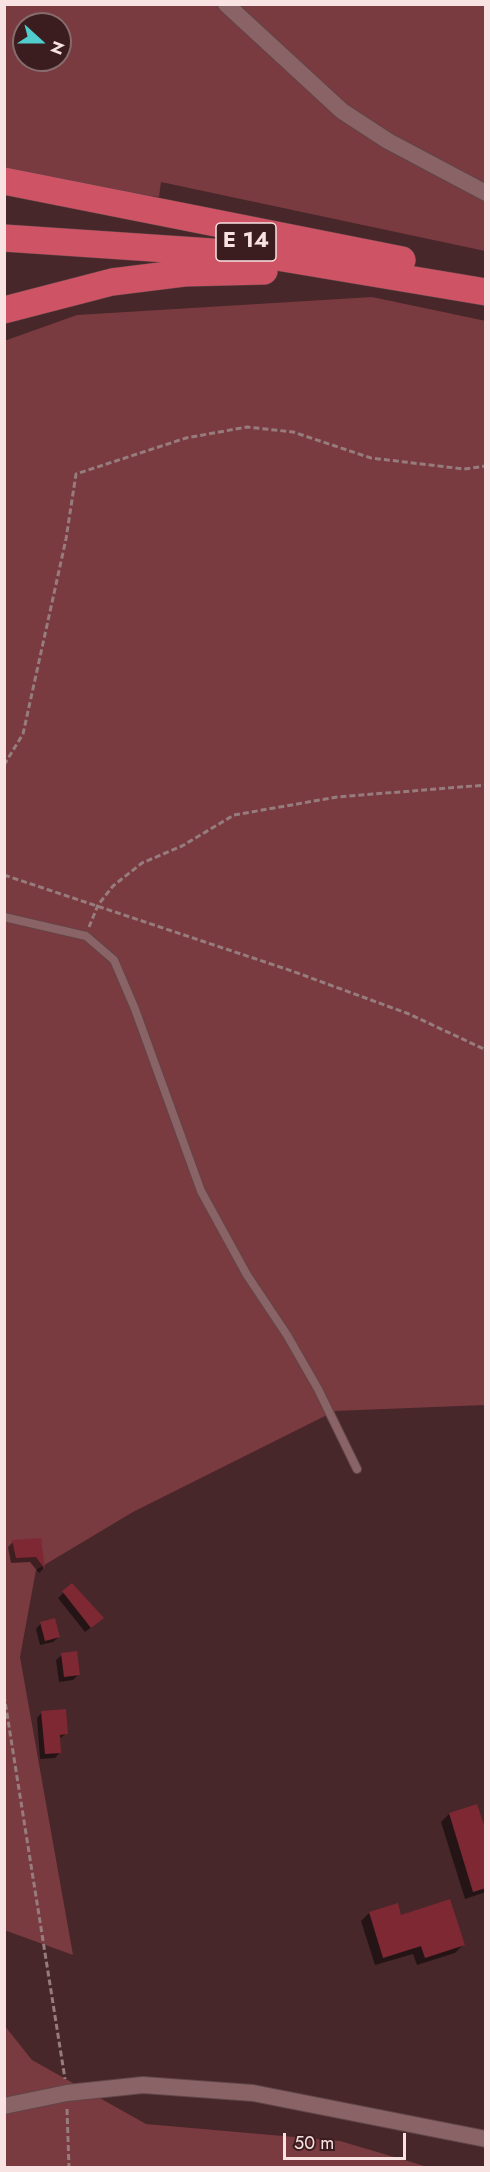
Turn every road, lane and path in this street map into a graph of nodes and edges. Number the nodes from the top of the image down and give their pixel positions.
1 (226, 4) edge
2 (4, 181) edge
3 (486, 193) edge
4 (4, 225) edge
5 (4, 238) edge
6 (439, 268) junction
7 (397, 275) junction
8 (486, 277) edge
9 (486, 292) edge
10 (4, 310) edge
11 (486, 466) edge
12 (4, 765) edge
13 (486, 785) edge
14 (4, 875) edge
15 (98, 905) junction
16 (4, 917) edge
17 (86, 936) junction
18 (486, 1050) edge
19 (357, 1469) dead end
20 (4, 1695) edge
21 (67, 2093) junction
22 (4, 2106) edge
23 (486, 2139) edge
24 (69, 2168) edge

1 - 3 street
2 - 6 highway
4 - 6 highway, E 14
5 - 7 highway, E 14
6 - 8 highway, E 14
7 - 9 highway, E 14
7 - 10 highway
11 - 12 path
13 - 15 path
14 - 15 path
15 - 17 path
15 - 18 path
16 - 17 lane
17 - 19 lane
20 - 21 path
21 - 22 street
21 - 23 street
21 - 24 path

